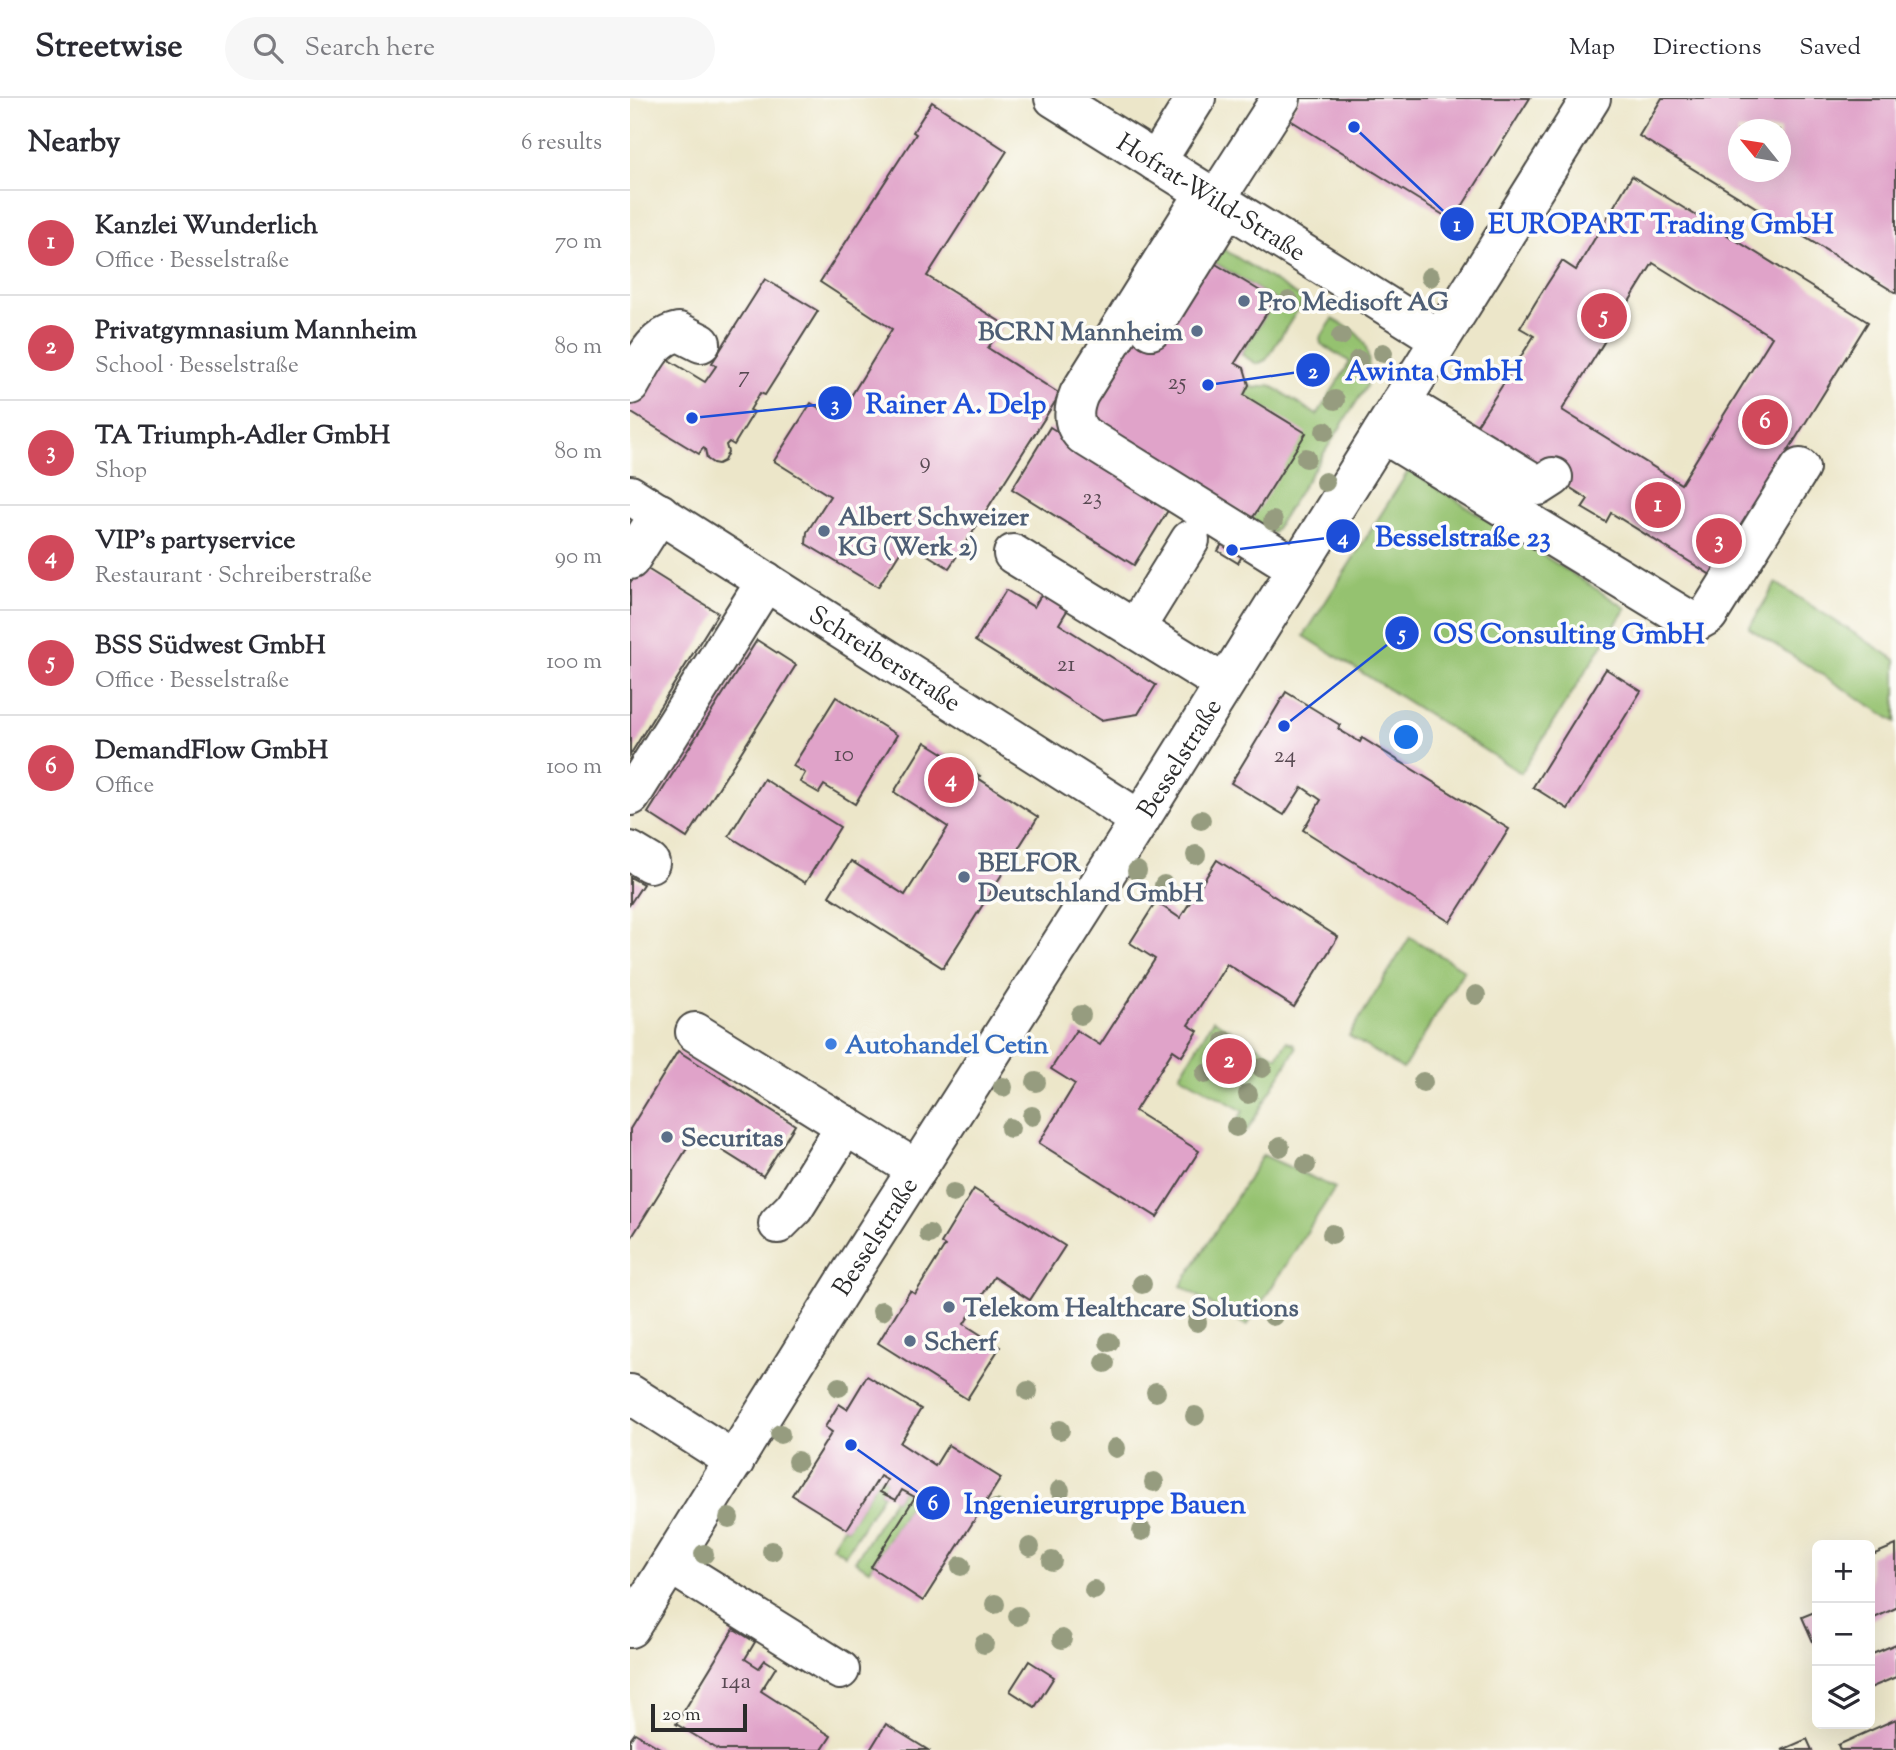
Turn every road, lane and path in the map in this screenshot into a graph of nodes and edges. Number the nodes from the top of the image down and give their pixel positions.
1 (1054, 98) edge
2 (1196, 98) edge
3 (1281, 98) edge
4 (1591, 98) edge
5 (1156, 162) junction
6 (1217, 200) junction
7 (1151, 330) dead end
8 (1440, 339) junction
9 (701, 343) dead end
10 (630, 385) edge
11 (1391, 417) junction
12 (1800, 468) dead end
13 (1553, 477) dead end
14 (645, 504) edge
15 (1190, 540) dead end
16 (1013, 554) dead end
17 (630, 560) edge
18 (1297, 568) junction
19 (766, 581) junction
20 (1135, 629) junction
21 (1224, 684) junction
22 (631, 796) edge
23 (1140, 820) junction
24 (695, 1032) dead end
25 (846, 1125) junction
26 (917, 1170) junction
27 (778, 1224) dead end
28 (630, 1394) edge
29 (735, 1461) junction
30 (670, 1564) junction
31 (630, 1628) edge
32 (840, 1670) dead end

1 - 5 street, Hofrat-Wild-Straße
2 - 5 street
3 - 6 street
4 - 8 street, Besselstraße
5 - 6 street, Hofrat-Wild-Straße
6 - 7 street
6 - 8 street, Hofrat-Wild-Straße
6 - 18 street
8 - 11 street, Besselstraße
9 - 10 street
11 - 12 street
11 - 13 street
11 - 18 street, Besselstraße
14 - 17 street
14 - 19 street, Schreiberstraße
15 - 20 street
16 - 20 street
18 - 21 street, Besselstraße
19 - 22 street
19 - 23 street, Schreiberstraße
20 - 21 street
21 - 23 street, Besselstraße
23 - 26 street, Besselstraße
24 - 25 street
25 - 26 street
25 - 27 street
26 - 29 street, Besselstraße
28 - 29 street
29 - 30 street, Besselstraße
30 - 31 street, Besselstraße
30 - 32 street

